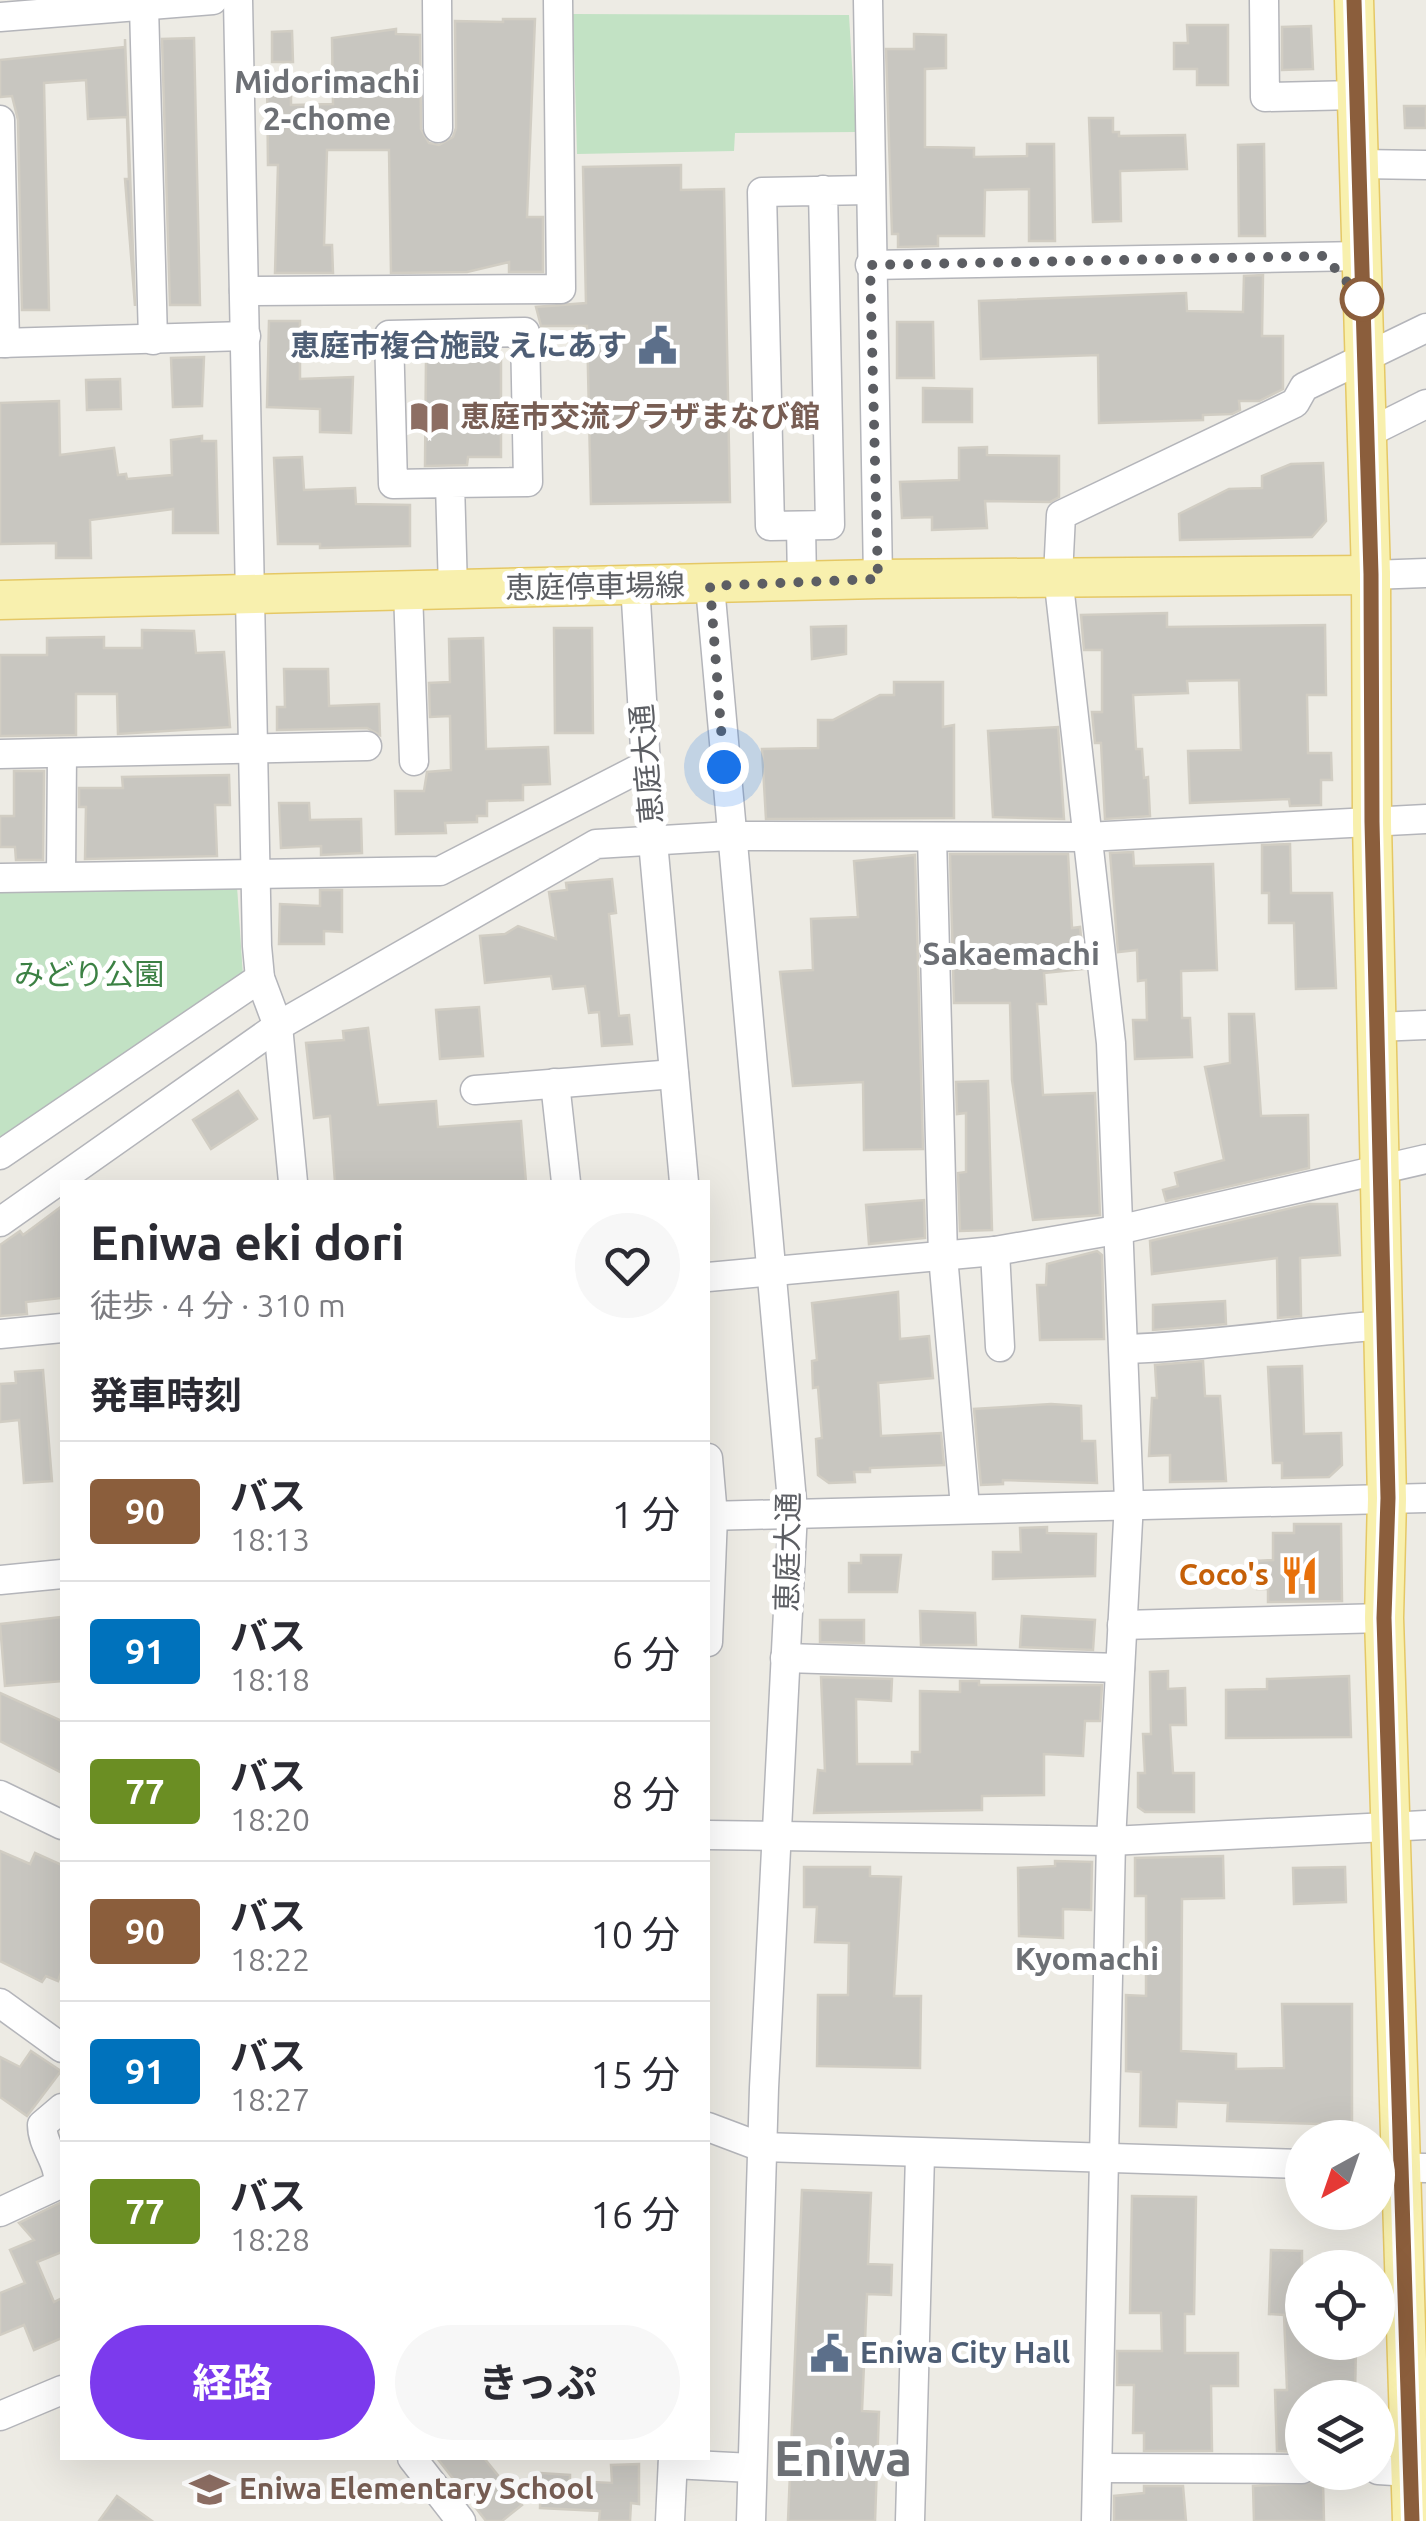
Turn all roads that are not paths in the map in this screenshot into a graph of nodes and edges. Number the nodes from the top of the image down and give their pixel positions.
1 (213, 0) edge
2 (238, 0) edge
3 (437, 0) edge
4 (558, 0) edge
5 (868, 0) edge
6 (1264, 0) edge
7 (1354, 0) edge
8 (144, 6) junction
9 (0, 17) edge
10 (1357, 95) junction
11 (0, 120) edge
12 (438, 128) dead end
13 (1359, 164) junction
14 (1426, 165) edge
15 (822, 190) junction
16 (869, 190) junction
17 (1362, 256) junction
18 (870, 265) junction
19 (244, 290) junction
20 (1426, 328) edge
21 (246, 336) junction
22 (153, 340) junction
23 (3, 343) edge
24 (1364, 356) junction
25 (1426, 404) edge
26 (1364, 435) junction
27 (450, 483) junction
28 (800, 526) junction
29 (1426, 573) edge
30 (1371, 574) junction
31 (1058, 576) junction
32 (878, 579) junction
33 (802, 582) junction
34 (635, 584) junction
35 (710, 586) junction
36 (453, 590) junction
37 (408, 591) junction
38 (247, 596) junction
39 (0, 600) edge
40 (367, 746) dead end
41 (253, 748) junction
42 (62, 753) junction
43 (0, 754) edge
44 (414, 760) dead end
45 (646, 765) junction
46 (1426, 818) edge
47 (1372, 822) junction
48 (730, 836) junction
49 (932, 837) junction
50 (1088, 837) junction
51 (654, 839) junction
52 (259, 874) junction
53 (61, 876) junction
54 (0, 878) edge
55 (260, 978) junction
56 (1426, 1025) edge
57 (278, 1026) junction
58 (1376, 1027) junction
59 (674, 1074) junction
60 (555, 1083) junction
61 (475, 1090) dead end
62 (0, 1156) edge
63 (1426, 1159) edge
64 (1380, 1168) junction
65 (293, 1180) edge
66 (566, 1180) edge
67 (684, 1180) edge
68 (0, 1222) edge
69 (1122, 1229) junction
70 (995, 1251) junction
71 (944, 1256) junction
72 (768, 1268) junction
73 (710, 1277) edge
74 (1383, 1326) junction
75 (60, 1328) edge
76 (0, 1334) edge
77 (1000, 1347) dead end
78 (1125, 1348) junction
79 (1388, 1498) junction
80 (1426, 1498) edge
81 (1129, 1502) junction
82 (965, 1507) junction
83 (793, 1512) junction
84 (710, 1516) edge
85 (60, 1574) edge
86 (0, 1580) edge
87 (1384, 1618) junction
88 (1122, 1626) junction
89 (786, 1658) junction
90 (1120, 1668) junction
91 (0, 1795) edge
92 (60, 1824) edge
93 (1410, 1826) edge
94 (710, 1835) edge
95 (776, 1838) junction
96 (1110, 1840) junction
97 (0, 2003) edge
98 (60, 2047) edge
99 (60, 2110) edge
100 (710, 2128) edge
101 (761, 2147) junction
102 (920, 2155) junction
103 (1106, 2158) junction
104 (1285, 2163) edge
105 (1402, 2168) edge
106 (60, 2172) edge
107 (60, 2172) edge
108 (0, 2212) edge
109 (60, 2391) edge
110 (0, 2416) edge
111 (414, 2460) edge
112 (673, 2461) edge
113 (752, 2468) junction
114 (1099, 2468) junction
115 (1285, 2470) edge
116 (1405, 2471) edge
117 (462, 2521) edge
118 (670, 2521) edge
119 (751, 2521) edge
120 (910, 2521) edge
121 (1096, 2521) edge
122 (1412, 2521) edge

1 - 8 street
2 - 19 street
3 - 12 street
4 - 19 street
5 - 16 street
6 - 10 street
7 - 10 main road
8 - 9 street
8 - 22 street
10 - 13 main road
11 - 23 street
13 - 14 street
13 - 17 main road
15 - 16 street
15 - 28 street
15 - 28 street
16 - 18 street
17 - 18 street
17 - 24 main road
18 - 32 street
19 - 21 street
20 - 24 street
21 - 22 street
21 - 38 street
22 - 23 street
24 - 26 main road
24 - 31 street
25 - 26 street
26 - 30 main road
27 - 27 street
27 - 36 street
28 - 33 street
29 - 30 street
30 - 31 main road, 恵庭停車場線
30 - 47 main road
31 - 32 main road, 恵庭停車場線
31 - 50 street
32 - 33 main road, 恵庭停車場線
33 - 35 main road, 恵庭停車場線
34 - 35 main road, 恵庭停車場線
34 - 36 main road, 恵庭停車場線
34 - 45 street, 恵庭大通
35 - 48 street, 恵庭大通
36 - 37 main road, 恵庭停車場線
37 - 38 main road, 恵庭停車場線
37 - 44 street
38 - 39 main road, 恵庭停車場線
38 - 41 street
40 - 41 street
41 - 42 street
41 - 52 street
42 - 43 street
42 - 53 street
45 - 51 street, 恵庭大通
45 - 52 street
46 - 47 street
47 - 50 street
47 - 58 main road
48 - 49 street
48 - 51 street
48 - 72 street, 恵庭大通
49 - 50 street
49 - 71 street
50 - 69 street
51 - 57 street
51 - 59 street, 恵庭大通
52 - 53 street
52 - 55 street
53 - 54 street
55 - 57 street
55 - 62 street
56 - 58 street
57 - 65 street
57 - 68 street
58 - 64 main road
59 - 60 street
59 - 67 street, 恵庭大通
60 - 61 street
60 - 66 street
63 - 64 street
64 - 69 street
64 - 74 main road
69 - 70 street
69 - 78 street
70 - 71 street
70 - 77 street
71 - 72 street
71 - 82 street
72 - 73 street
72 - 83 street, 恵庭大通
74 - 78 street
74 - 79 main road
75 - 76 street
78 - 81 street
79 - 80 street
79 - 81 street
79 - 87 main road
81 - 82 street
81 - 88 street
82 - 83 street
83 - 84 street
83 - 89 street, 恵庭大通
85 - 86 street
87 - 88 street
87 - 93 main road
88 - 90 street
89 - 90 street
89 - 95 street, 恵庭大通
90 - 96 street
91 - 92 street
93 - 96 street
93 - 105 main road
94 - 95 street
95 - 96 street
95 - 101 street, 恵庭大通
96 - 103 street
97 - 98 street
99 - 106 street
100 - 101 street
101 - 102 street
101 - 113 street, 恵庭大通
102 - 103 street
102 - 120 street
103 - 104 street
103 - 114 street
105 - 116 main road
107 - 108 street
109 - 110 street
111 - 117 street
112 - 113 street
112 - 118 street
113 - 119 street, 恵庭大通
114 - 115 street
114 - 121 street
116 - 122 main road

